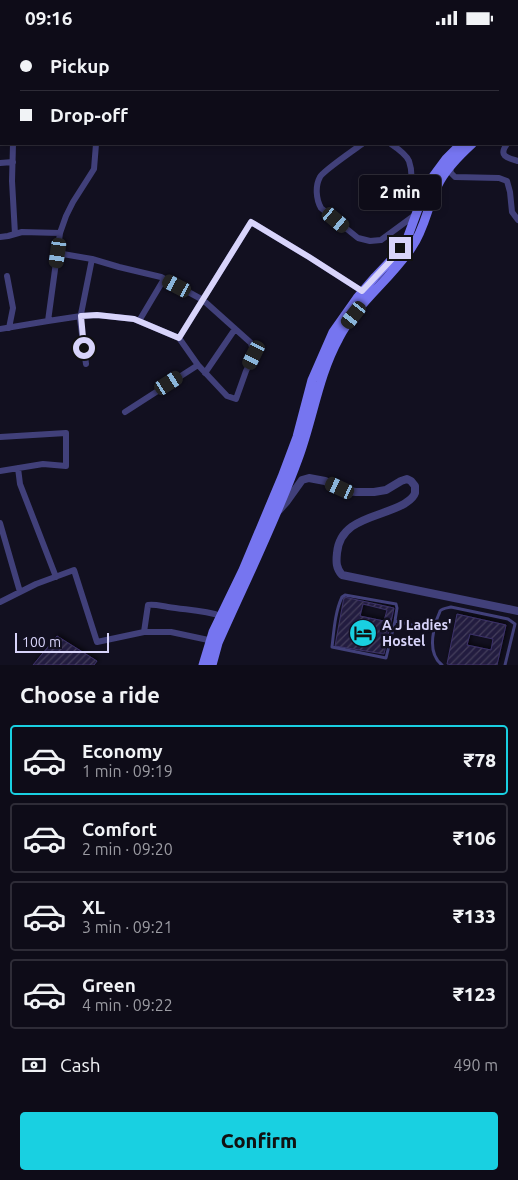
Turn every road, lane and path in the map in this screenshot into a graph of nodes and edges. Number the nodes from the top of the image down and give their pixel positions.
1 (13, 145) edge
2 (96, 145) edge
3 (361, 145) edge
4 (392, 145) edge
5 (460, 145) edge
6 (471, 145) edge
7 (505, 145) edge
8 (518, 161) edge
9 (0, 163) edge
10 (13, 163) junction
11 (450, 167) junction
12 (422, 198) junction
13 (416, 215) junction
14 (518, 220) edge
15 (60, 233) junction
16 (15, 234) junction
17 (0, 237) edge
18 (58, 253) junction
19 (92, 259) junction
20 (7, 276) dead end
21 (164, 279) junction
22 (366, 294) junction
23 (202, 300) junction
24 (81, 316) junction
25 (48, 321) junction
26 (139, 321) junction
27 (9, 328) junction
28 (0, 329) edge
29 (235, 329) junction
30 (179, 338) junction
31 (86, 364) dead end
32 (198, 365) junction
33 (205, 373) junction
34 (125, 412) dead end
35 (0, 437) edge
36 (18, 468) junction
37 (0, 471) edge
38 (286, 478) junction
39 (278, 510) junction
40 (0, 523) edge
41 (56, 577) junction
42 (20, 592) junction
43 (0, 601) edge
44 (518, 611) edge
45 (221, 615) junction
46 (395, 621) junction
47 (433, 630) junction
48 (144, 631) junction
49 (214, 642) junction
50 (203, 665) edge
51 (212, 665) edge
52 (442, 665) edge
53 (505, 665) edge

1 - 10 street
2 - 15 street
3 - 13 street
4 - 12 street
5 - 12 main road
6 - 11 main road
7 - 8 street
9 - 10 street
10 - 16 street
11 - 14 street
11 - 22 main road
12 - 13 main road
13 - 22 main road
15 - 16 street
15 - 18 street
16 - 17 street
18 - 19 street
18 - 25 street
19 - 21 street
19 - 24 street
20 - 27 street
21 - 23 street
21 - 26 street
22 - 23 street
22 - 38 main road
23 - 29 street
23 - 30 street
24 - 25 street
24 - 26 street
24 - 31 street
25 - 27 street
26 - 30 street
27 - 28 street
29 - 33 street
29 - 33 street
30 - 32 street
32 - 33 street
32 - 34 street
35 - 36 street
36 - 37 street
36 - 41 street
38 - 39 main road
38 - 45 main road
39 - 44 street
39 - 49 main road
40 - 42 street
41 - 42 street
41 - 48 street
42 - 43 street
45 - 48 street
45 - 49 main road
46 - 46 lane
46 - 47 lane
47 - 52 lane
47 - 53 lane
48 - 49 street
49 - 50 main road
49 - 51 main road

